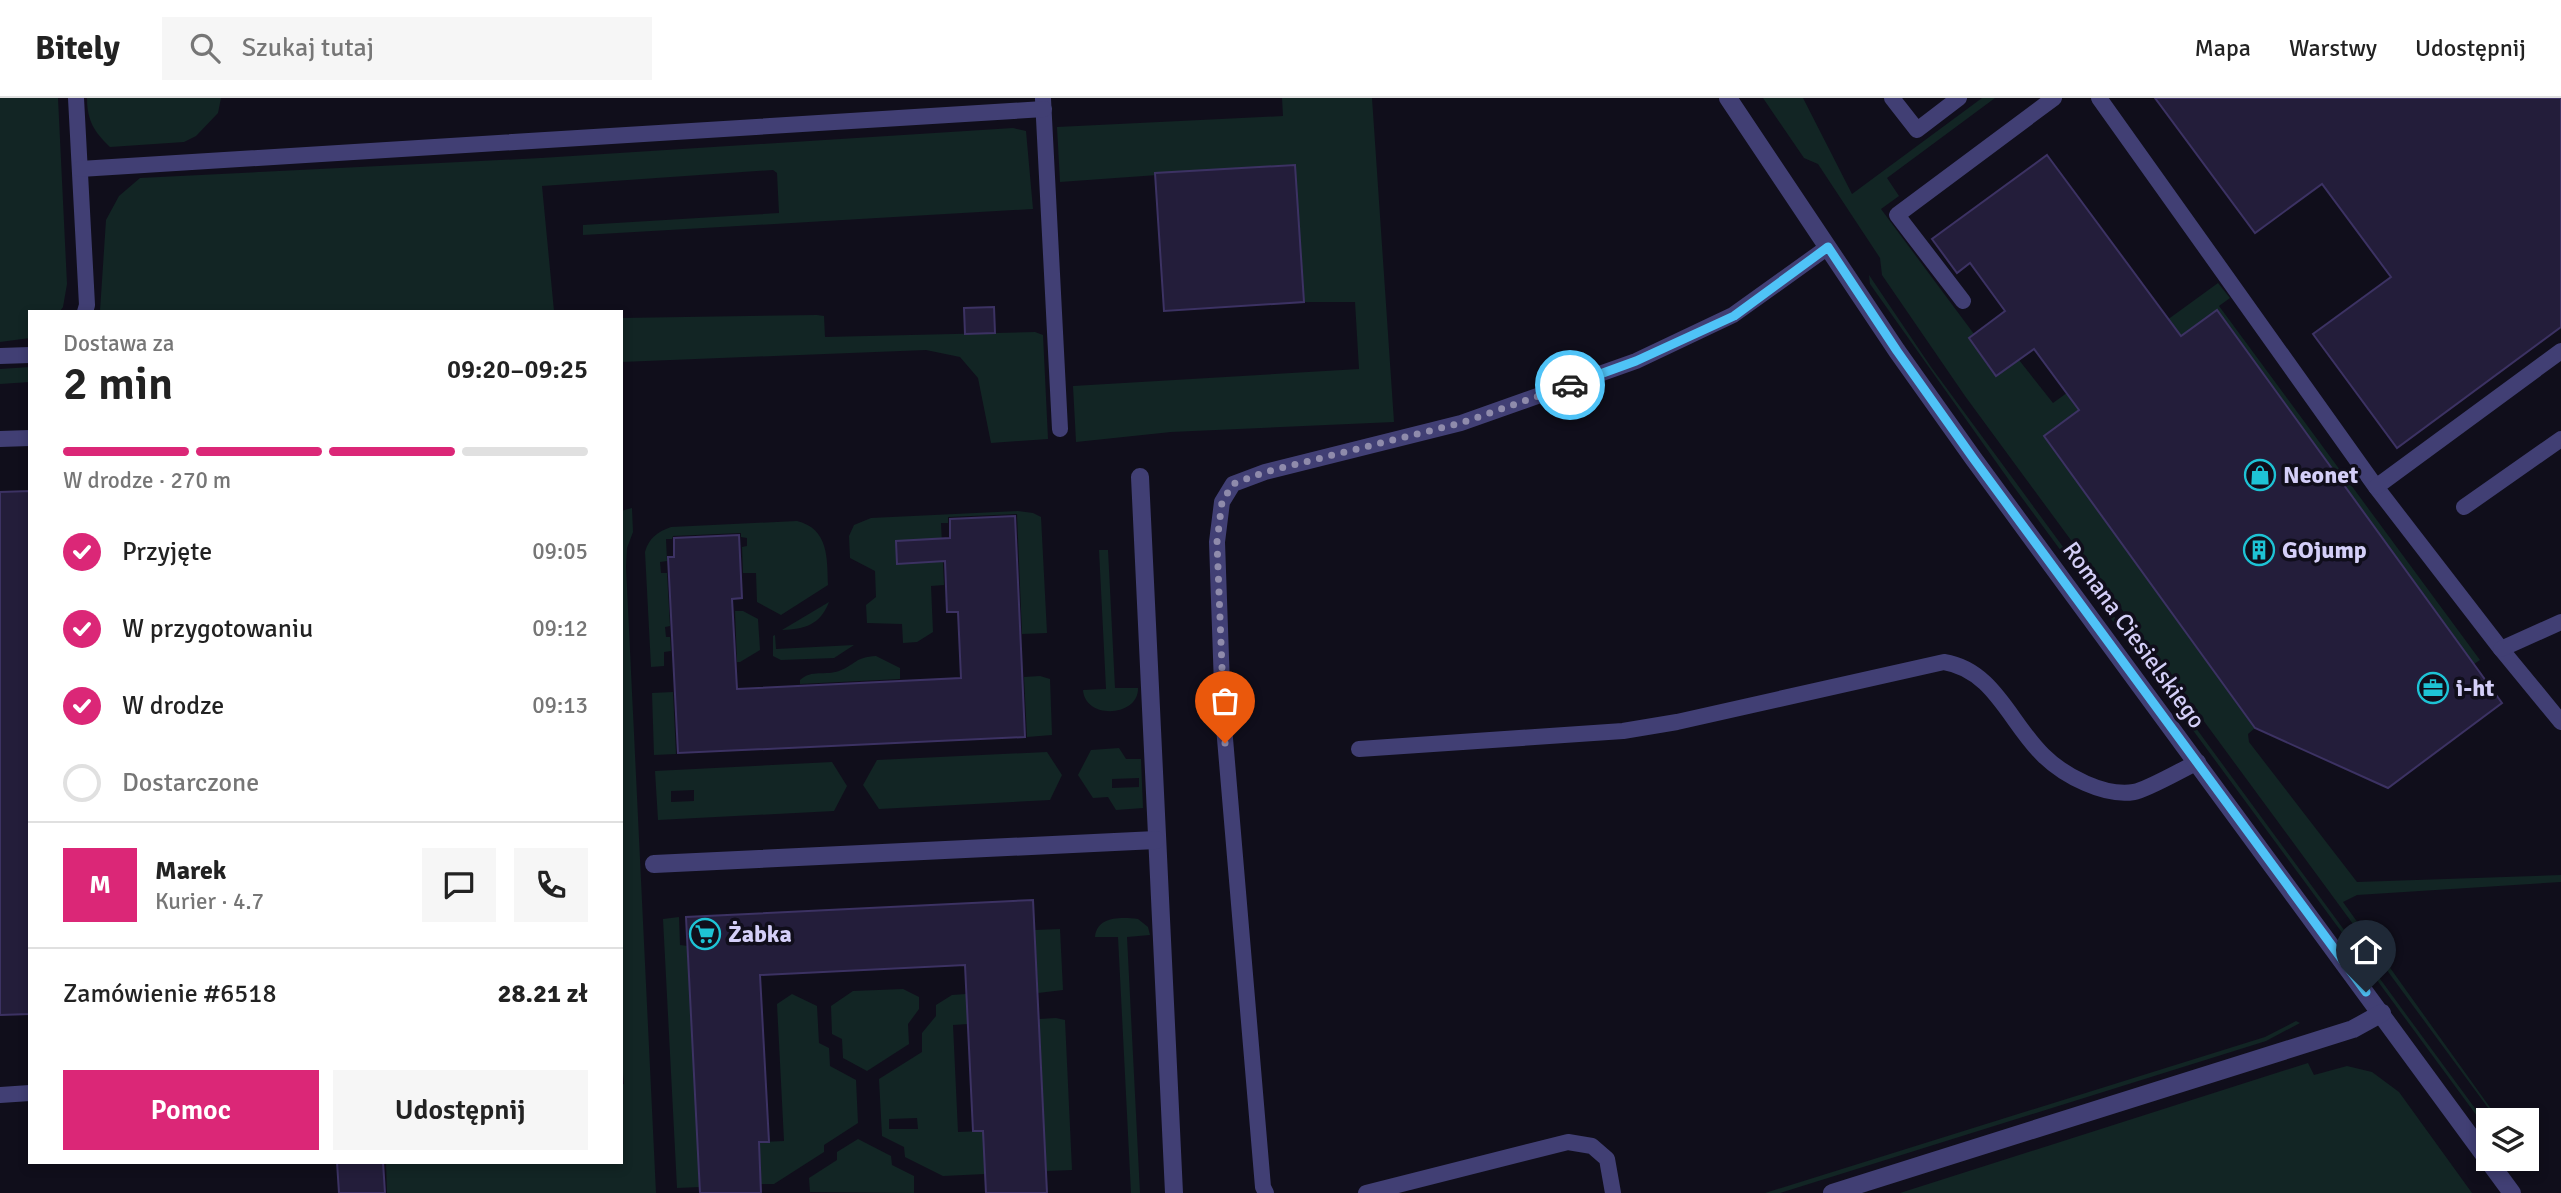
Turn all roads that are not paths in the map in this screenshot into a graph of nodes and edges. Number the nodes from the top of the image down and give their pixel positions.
1 (76, 98) edge
2 (1728, 98) edge
3 (1892, 98) edge
4 (1959, 98) edge
5 (2054, 98) edge
6 (2099, 98) edge
7 (1044, 104) edge
8 (80, 169) junction
9 (1828, 247) junction
10 (1963, 301) dead end
11 (86, 310) edge
12 (2561, 351) edge
13 (28, 355) edge
14 (0, 356) edge
15 (1060, 429) dead end
16 (28, 438) edge
17 (0, 439) edge
18 (2561, 439) edge
19 (1140, 477) dead end
20 (2376, 487) junction
21 (2464, 507) dead end
22 (2561, 622) edge
23 (2501, 649) junction
24 (2561, 722) edge
25 (1359, 749) dead end
26 (2197, 762) junction
27 (1156, 841) junction
28 (654, 864) dead end
29 (2382, 1013) junction
30 (28, 1093) edge
31 (0, 1095) edge
32 (1174, 1193) edge
33 (1266, 1193) edge
34 (1366, 1193) edge
35 (1613, 1193) edge
36 (1832, 1193) edge
37 (2512, 1193) edge

1 - 8 lane
2 - 9 street, Romana Ciesielskiego
3 - 4 lane
5 - 10 lane
6 - 20 lane
7 - 8 lane
7 - 15 lane
8 - 11 lane
9 - 26 street, Romana Ciesielskiego
9 - 33 lane
12 - 20 lane
13 - 14 lane
16 - 17 lane
18 - 21 lane
19 - 27 street
20 - 23 lane
22 - 23 lane
23 - 24 lane
25 - 26 lane
26 - 29 street, Romana Ciesielskiego
27 - 28 street
27 - 32 street
29 - 36 street
29 - 37 street, Romana Ciesielskiego
30 - 31 lane
34 - 35 lane

